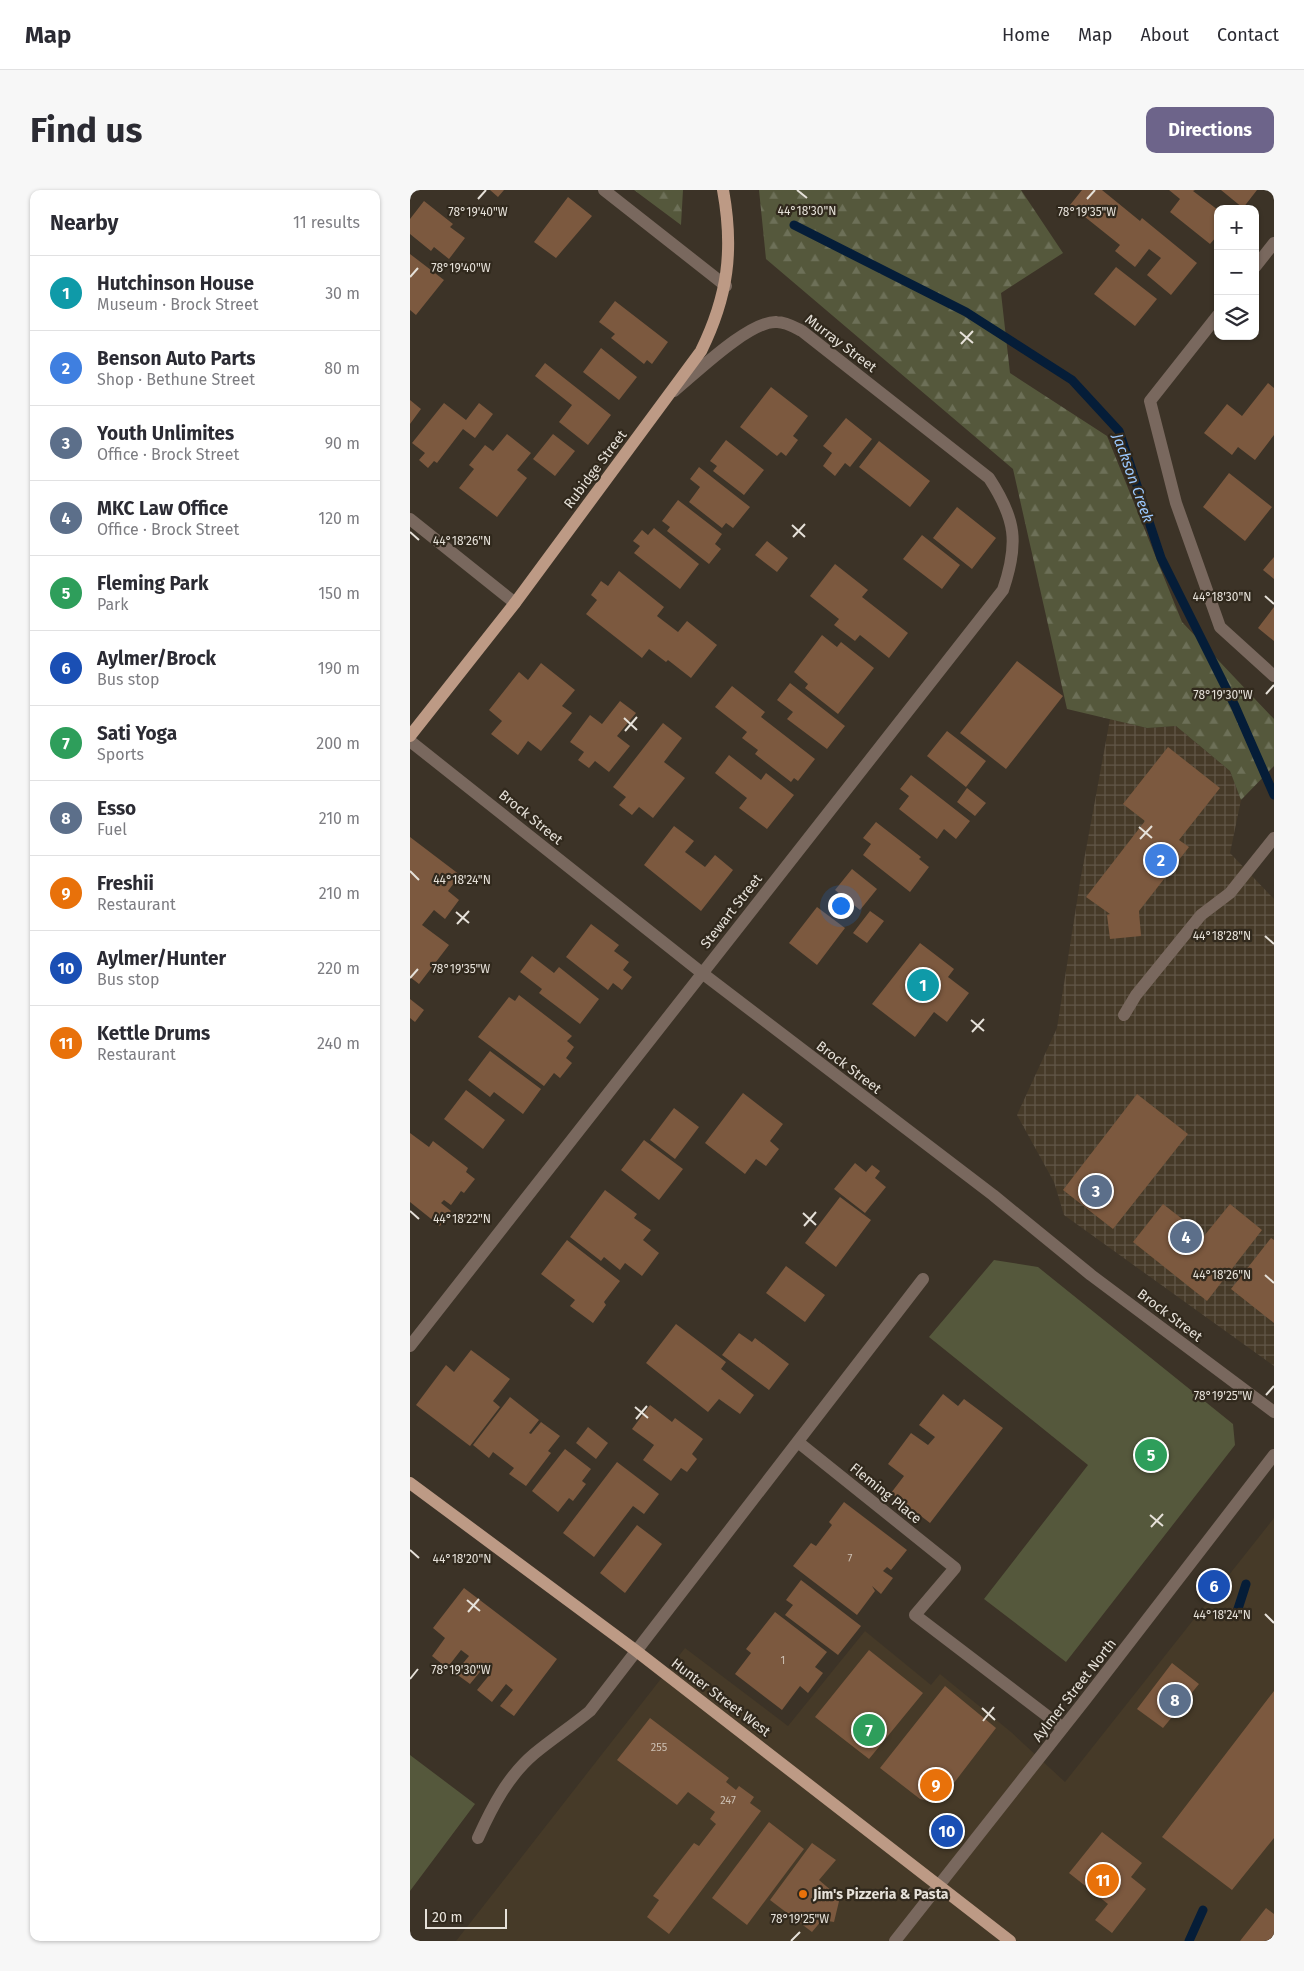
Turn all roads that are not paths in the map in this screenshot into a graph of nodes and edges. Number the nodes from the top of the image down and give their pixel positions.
1 (604, 190) edge
2 (723, 190) edge
3 (1274, 243) edge
4 (1259, 261) edge
5 (726, 286) junction
6 (1214, 319) edge
7 (668, 396) junction
8 (989, 478) joint
9 (410, 519) edge
10 (515, 603) junction
11 (1274, 676) edge
12 (410, 736) edge
13 (410, 741) edge
14 (1274, 838) edge
15 (702, 973) junction
16 (1124, 1015) dead end
17 (923, 1279) dead end
18 (410, 1346) edge
19 (1274, 1412) edge
20 (798, 1442) junction
21 (1274, 1455) edge
22 (410, 1483) edge
23 (635, 1650) junction
24 (1063, 1728) junction
25 (478, 1838) dead end
26 (937, 1886) junction
27 (895, 1941) edge
28 (1010, 1941) edge

1 - 5 street
2 - 5 main road, Rubidge Street
3 - 4 street
5 - 7 main road, Rubidge Street
6 - 11 street
7 - 8 street, Murray Street
7 - 10 main road, Rubidge Street
8 - 15 street, Stewart Street
9 - 10 street
10 - 12 main road, Rubidge Street
13 - 15 street, Brock Street
14 - 16 street
15 - 18 street, Stewart Street
15 - 19 street, Brock Street
17 - 20 street
20 - 23 street
20 - 24 street, Fleming Place
21 - 24 street, Aylmer Street North
22 - 23 main road, Hunter Street West
23 - 25 street
23 - 26 main road, Hunter Street West
24 - 26 street, Aylmer Street North
26 - 27 street, Aylmer Street North
26 - 28 main road, Hunter Street West

